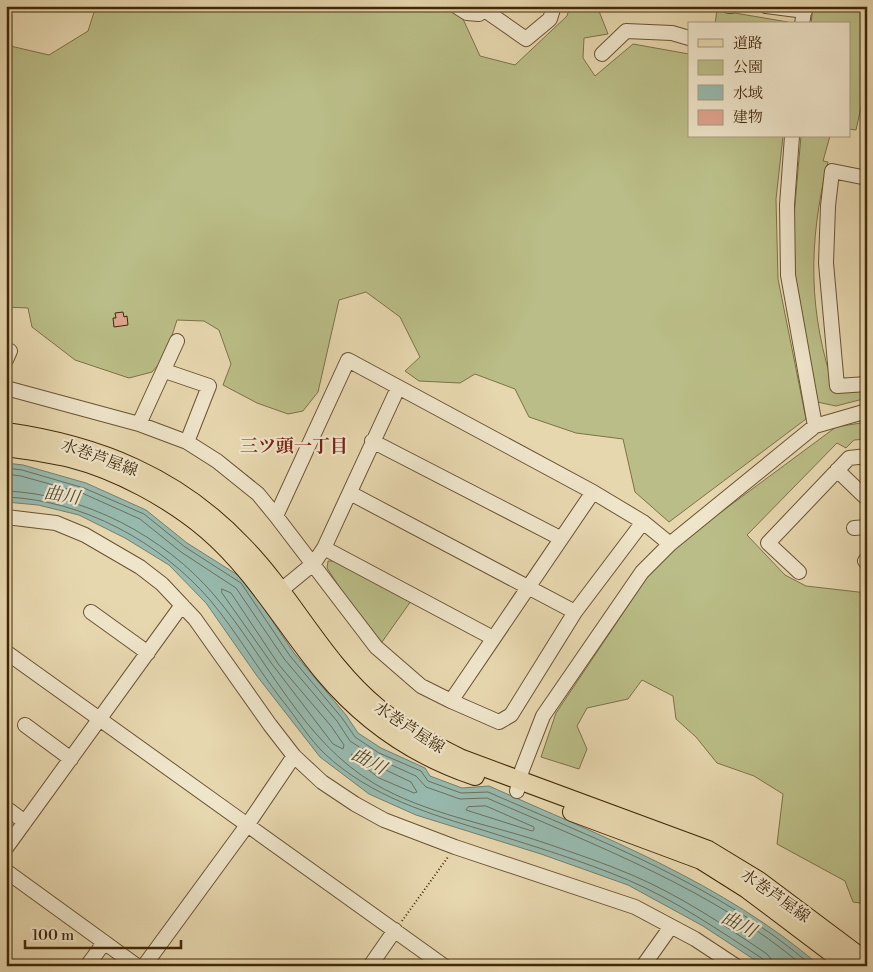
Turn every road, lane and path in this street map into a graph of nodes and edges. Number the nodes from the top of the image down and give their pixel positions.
1 (456, 6) edge
2 (554, 6) edge
3 (766, 6) edge
4 (487, 8) edge
5 (804, 14) edge
6 (688, 38) edge
7 (602, 54) dead end
8 (792, 138) edge
9 (867, 178) edge
10 (176, 341) dead end
11 (165, 371) junction
12 (867, 384) edge
13 (6, 388) edge
14 (398, 388) junction
15 (867, 411) edge
16 (139, 424) junction
17 (815, 426) junction
18 (6, 432) edge
19 (372, 441) junction
20 (187, 442) junction
21 (6, 447) edge
22 (867, 456) edge
23 (837, 470) junction
24 (593, 492) junction
25 (350, 493) junction
26 (867, 496) edge
27 (276, 516) junction
28 (6, 517) edge
29 (643, 522) junction
30 (560, 538) junction
31 (670, 544) junction
32 (324, 548) junction
33 (314, 563) junction
34 (799, 572) dead end
35 (527, 588) junction
36 (275, 595) junction
37 (182, 605) junction
38 (91, 612) dead end
39 (575, 612) junction
40 (493, 638) junction
41 (6, 652) edge
42 (148, 653) junction
43 (451, 701) junction
44 (100, 718) junction
45 (25, 725) dead end
46 (294, 756) junction
47 (71, 759) junction
48 (519, 786) junction
49 (6, 808) edge
50 (26, 822) junction
51 (248, 824) junction
52 (455, 847) junction
53 (6, 848) edge
54 (6, 871) edge
55 (670, 928) junction
56 (395, 930) junction
57 (104, 943) junction
58 (867, 962) edge
59 (87, 966) edge
60 (138, 966) edge
61 (144, 966) edge
62 (370, 966) edge
63 (444, 966) edge
64 (644, 966) edge
65 (736, 966) edge
66 (849, 966) edge

1 - 4 street
2 - 4 street
3 - 5 street
6 - 7 street
8 - 17 street
9 - 12 street
10 - 11 street
11 - 16 street
11 - 20 street
13 - 16 street
14 - 19 street
14 - 24 street
14 - 27 street
15 - 17 street
16 - 20 street
17 - 31 street
18 - 36 main road, 水巻芦屋線
19 - 25 street
19 - 30 street
20 - 27 street
21 - 36 main road, 水巻芦屋線
22 - 23 street
23 - 26 street
23 - 34 street
24 - 29 street
24 - 30 street
25 - 32 street
25 - 35 street
27 - 33 street
28 - 37 street
29 - 31 street
29 - 39 street
30 - 35 street
31 - 48 street
32 - 33 street
32 - 40 street
33 - 36 street
33 - 43 street
35 - 39 street
35 - 40 street
36 - 48 main road, 水巻芦屋線
37 - 42 street
37 - 46 street
38 - 42 street
39 - 43 street
40 - 43 street
41 - 44 street
42 - 44 street
44 - 47 street
44 - 51 street
45 - 47 street
46 - 51 street
46 - 52 street
47 - 50 street
48 - 58 main road, 水巻芦屋線
48 - 66 main road, 水巻芦屋線
49 - 50 street
50 - 53 street
51 - 56 street
51 - 61 street
52 - 55 street
52 - 56 path
54 - 57 street
55 - 64 street
55 - 65 street
56 - 62 street
56 - 63 street
57 - 59 street
57 - 60 street

